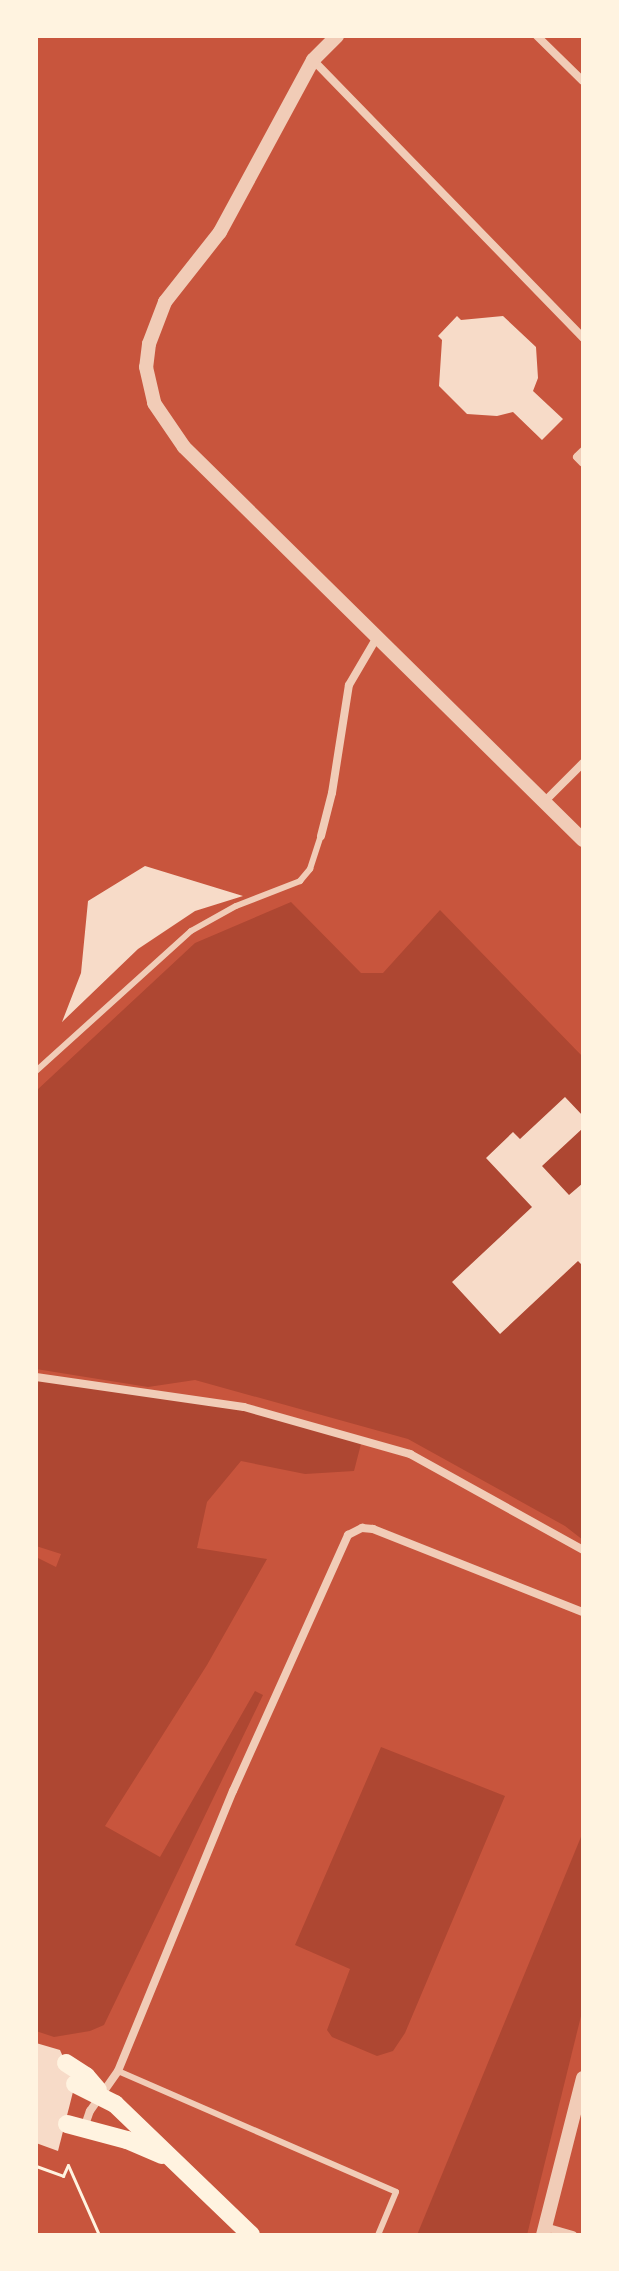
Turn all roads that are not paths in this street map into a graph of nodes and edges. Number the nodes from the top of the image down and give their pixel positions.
1 (337, 36) edge
2 (537, 36) edge
3 (313, 60) junction
4 (583, 81) edge
5 (583, 338) edge
6 (583, 451) edge
7 (583, 463) edge
8 (376, 639) junction
9 (583, 763) edge
10 (544, 802) junction
11 (321, 836) joint
12 (583, 840) edge
13 (36, 1071) edge
14 (36, 1377) edge
15 (583, 1550) edge
16 (583, 1612) edge
17 (66, 2063) dead end
18 (118, 2071) junction
19 (583, 2078) edge
20 (75, 2084) dead end
21 (102, 2095) junction
22 (76, 2126) joint
23 (179, 2163) junction
24 (544, 2231) edge
25 (251, 2235) edge
26 (378, 2235) edge
27 (573, 2235) edge

1 - 3 street
2 - 4 street
3 - 5 street
3 - 8 street
6 - 7 street
8 - 10 street
8 - 11 street
9 - 10 street
10 - 12 street
11 - 13 lane
14 - 15 street
16 - 18 street
17 - 21 highway
18 - 21 street
18 - 26 lane
19 - 24 street
20 - 21 highway
21 - 22 street
21 - 23 highway
22 - 23 highway
23 - 25 highway
24 - 27 street

